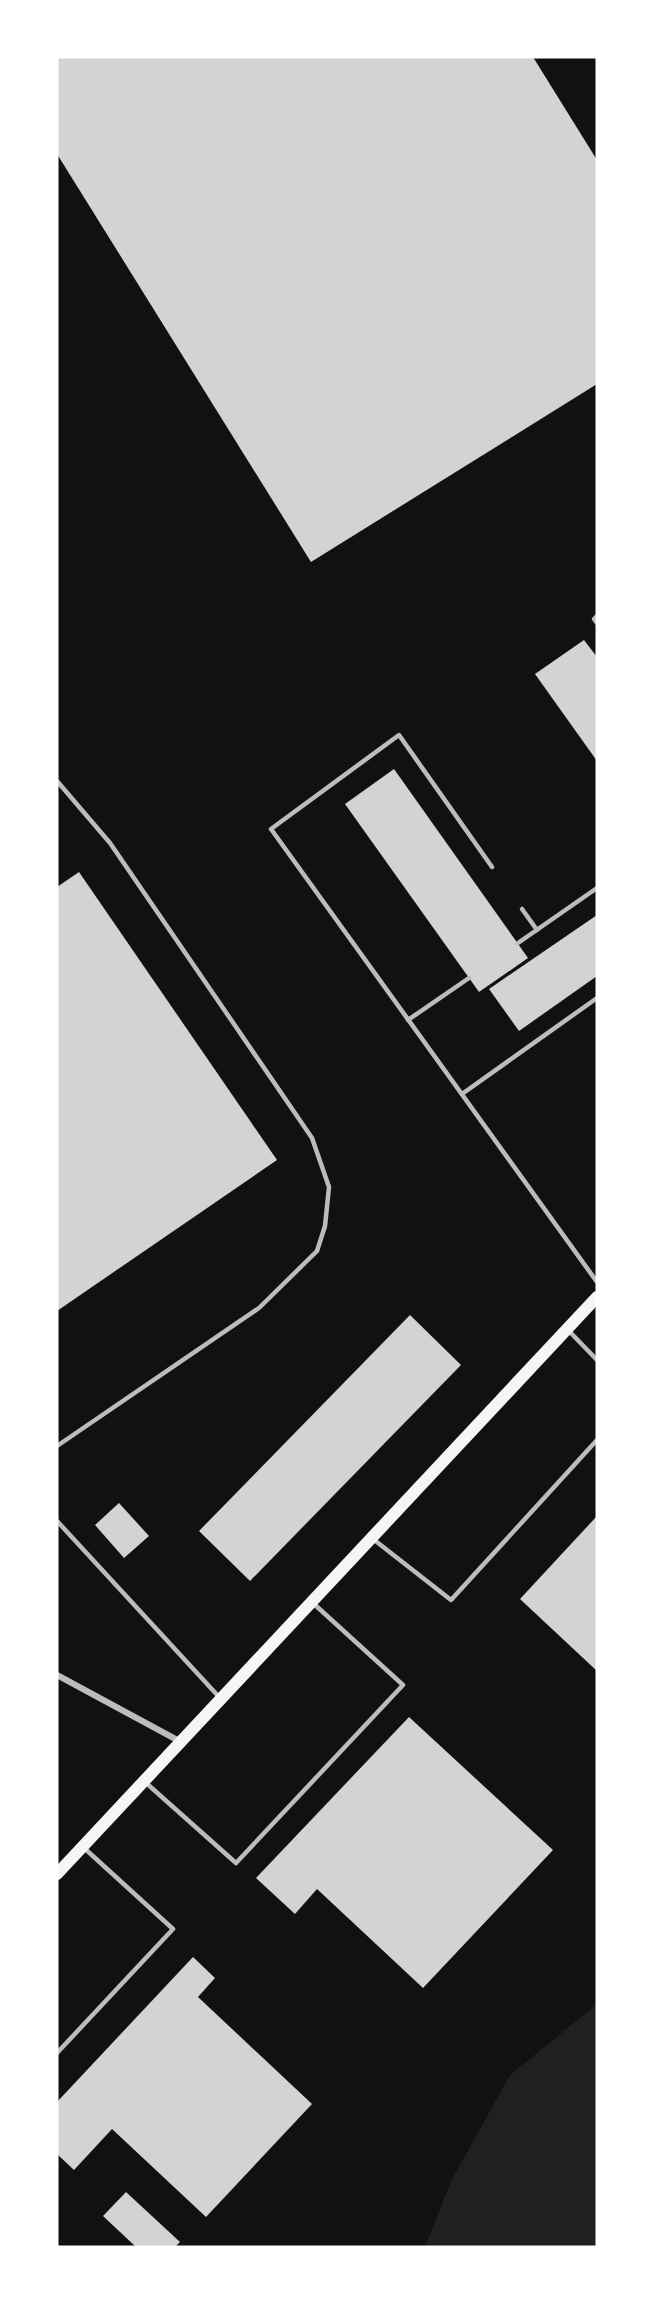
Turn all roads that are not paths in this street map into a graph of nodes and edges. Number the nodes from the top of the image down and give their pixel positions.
1 (597, 616) edge
2 (597, 623) edge
3 (57, 781) edge
4 (492, 867) dead end
5 (597, 888) edge
6 (522, 909) dead end
7 (537, 930) junction
8 (518, 943) dead end
9 (469, 978) dead end
10 (597, 998) edge
11 (408, 1020) junction
12 (462, 1094) junction
13 (597, 1282) edge
14 (597, 1297) edge
15 (567, 1329) junction
16 (597, 1359) edge
17 (597, 1440) edge
18 (57, 1446) edge
19 (57, 1521) edge
20 (372, 1537) junction
21 (312, 1602) junction
22 (57, 1675) edge
23 (220, 1699) junction
24 (181, 1742) junction
25 (144, 1781) junction
26 (83, 1846) junction
27 (57, 1874) edge
28 (57, 2053) edge

1 - 2 lane
3 - 18 lane
4 - 11 lane
5 - 7 lane
6 - 7 lane
7 - 8 lane
9 - 11 lane
10 - 12 lane
11 - 12 lane
12 - 13 lane
14 - 15 main road
15 - 16 lane
15 - 20 main road
17 - 20 lane
19 - 23 lane
20 - 21 main road
21 - 23 main road
21 - 25 lane
22 - 24 street
23 - 24 main road
24 - 25 main road
25 - 26 main road
26 - 27 main road
26 - 28 lane

